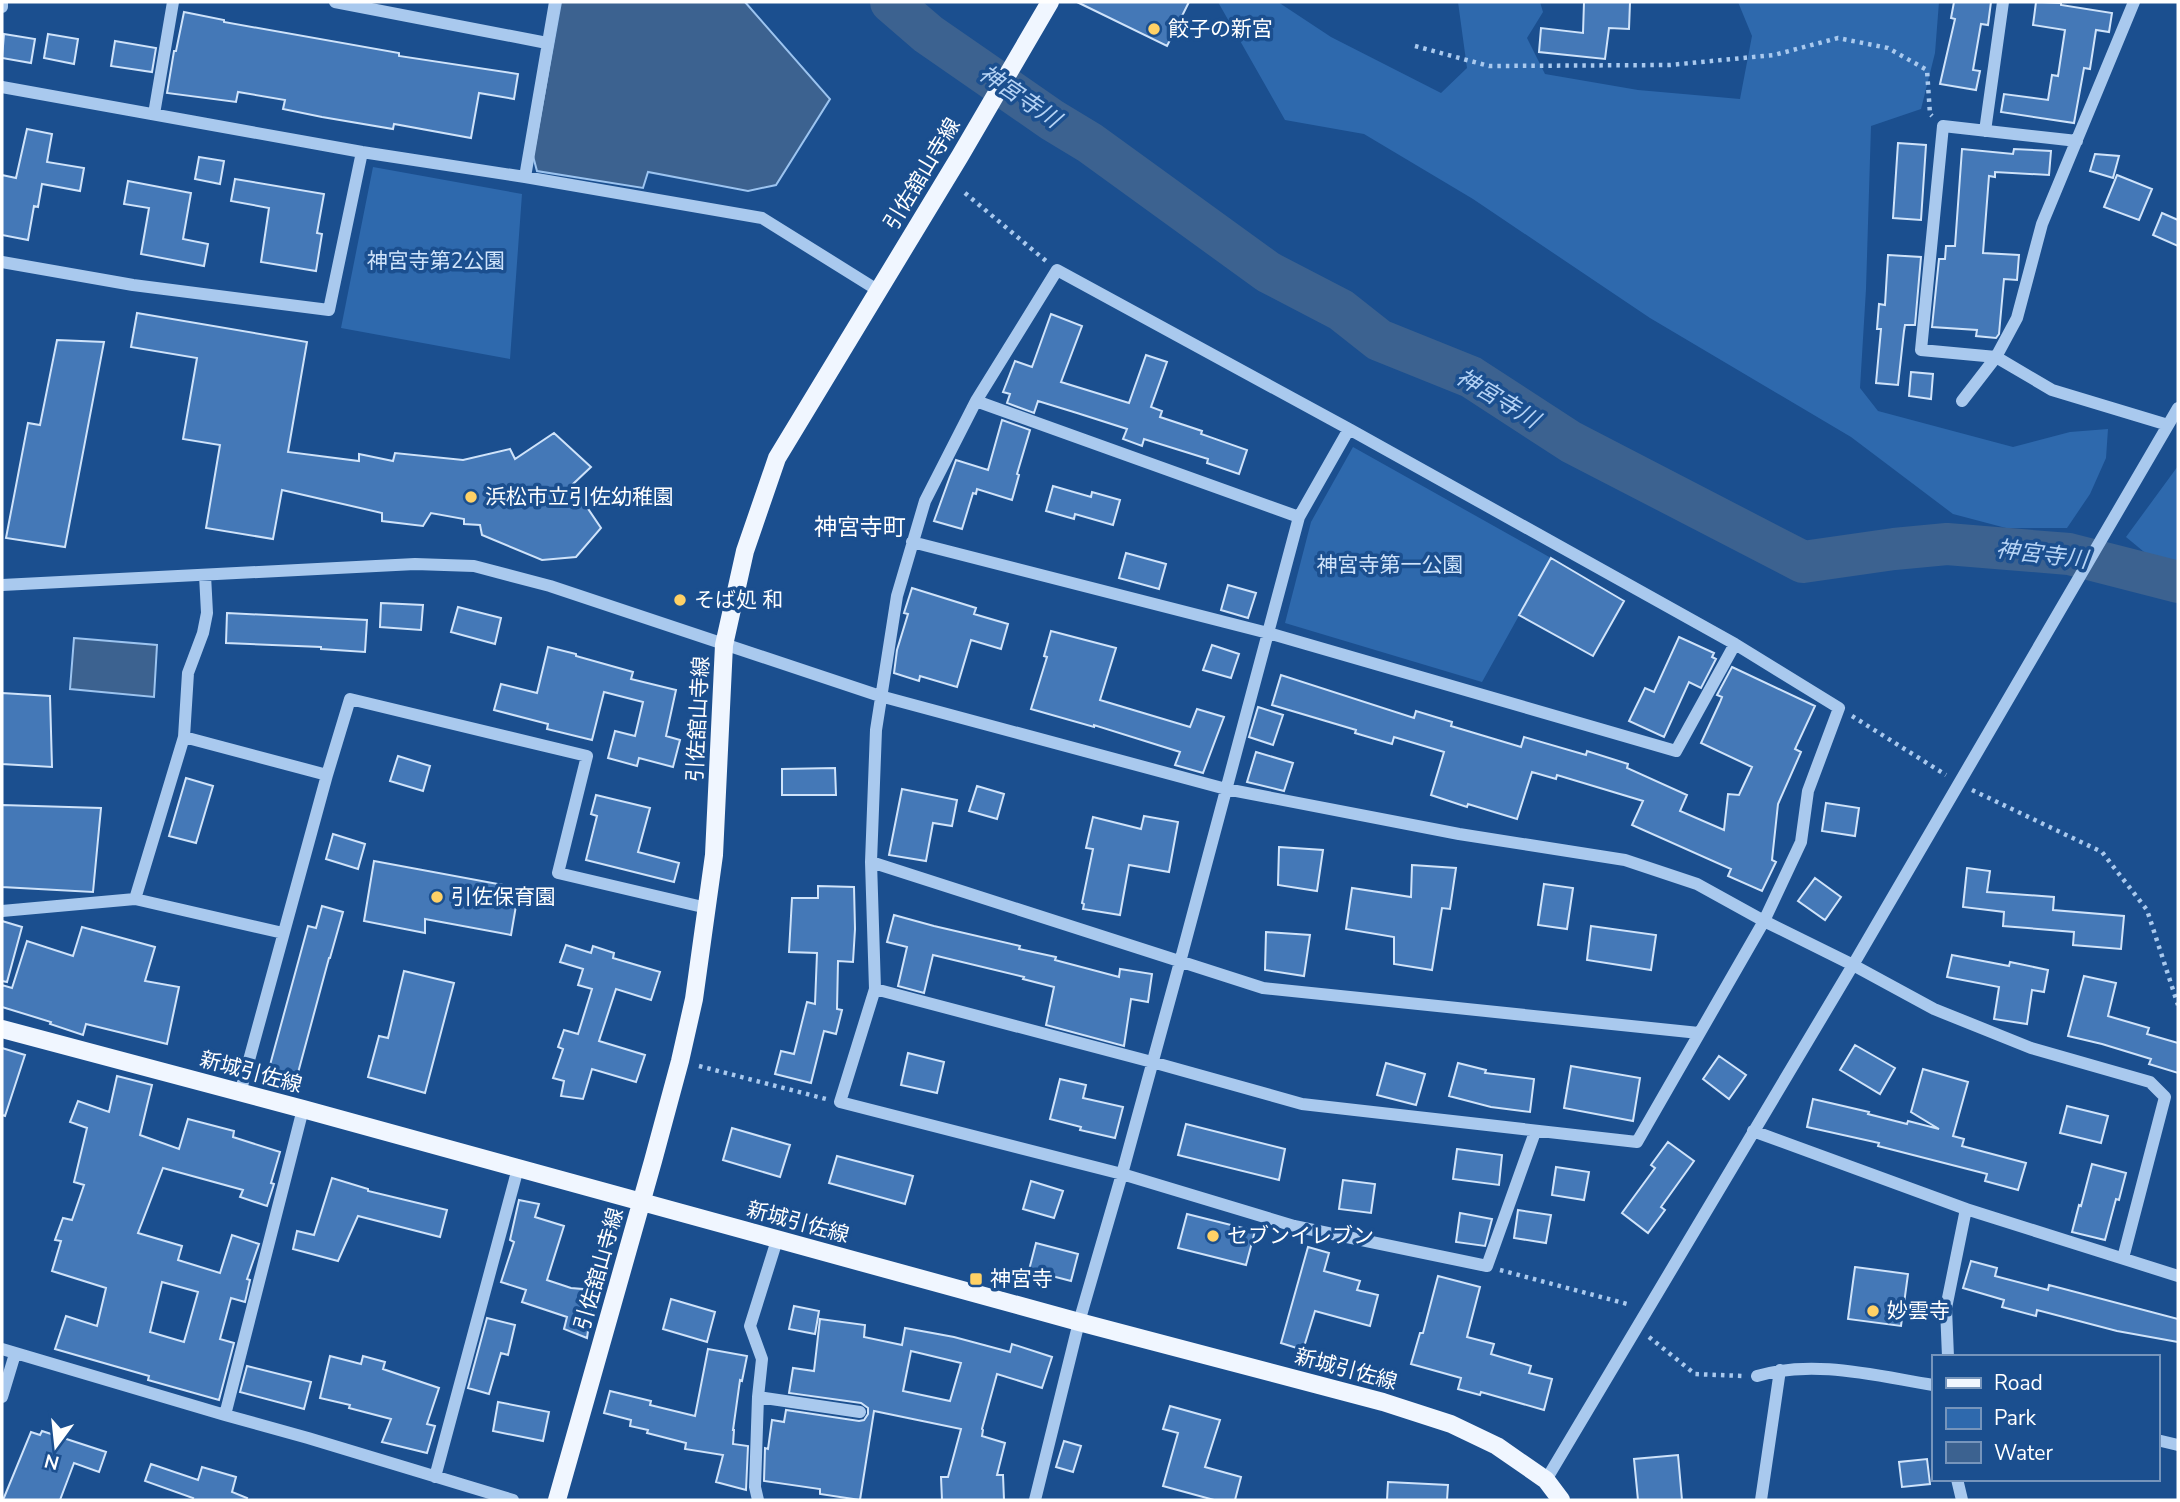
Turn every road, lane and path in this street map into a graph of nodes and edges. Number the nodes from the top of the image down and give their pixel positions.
1 (173, 2) edge
2 (335, 2) edge
3 (555, 2) edge
4 (2003, 2) edge
5 (2134, 2) edge
6 (1046, 7) edge
7 (547, 43) junction
8 (1415, 46) dead end
9 (2, 87) edge
10 (154, 114) junction
11 (1943, 127) junction
12 (1985, 131) junction
13 (2077, 141) junction
14 (362, 152) junction
15 (525, 177) junction
16 (965, 193) dead end
17 (2, 262) edge
18 (1058, 270) junction
19 (879, 291) junction
20 (1996, 356) junction
21 (976, 401) junction
22 (1962, 401) dead end
23 (2178, 408) edge
24 (2168, 425) junction
25 (1349, 429) junction
26 (1299, 517) junction
27 (912, 542) junction
28 (205, 575) junction
29 (2, 585) edge
30 (1268, 633) junction
31 (1735, 644) junction
32 (724, 645) junction
33 (880, 696) junction
34 (1839, 708) junction
35 (184, 737) junction
36 (327, 775) junction
37 (1960, 785) junction
38 (1226, 789) junction
39 (870, 862) junction
40 (135, 898) junction
41 (707, 908) junction
42 (2, 911) edge
43 (1764, 921) junction
44 (283, 933) junction
45 (1180, 962) junction
46 (1853, 965) junction
47 (875, 989) junction
48 (2178, 1004) edge
49 (2, 1029) edge
50 (1699, 1033) junction
51 (680, 1061) junction
52 (1152, 1062) junction
53 (240, 1093) junction
54 (840, 1102) junction
55 (303, 1109) junction
56 (1753, 1131) junction
57 (1535, 1132) junction
58 (518, 1168) junction
59 (1122, 1174) junction
60 (641, 1202) junction
61 (1966, 1209) junction
62 (777, 1240) junction
63 (2123, 1258) junction
64 (1487, 1266) junction
65 (2178, 1276) edge
66 (1648, 1309) junction
67 (1079, 1322) junction
68 (1637, 1328) junction
69 (2, 1349) edge
70 (15, 1354) junction
71 (1948, 1355) edge
72 (1780, 1370) junction
73 (1757, 1376) joint
74 (1932, 1385) edge
75 (2, 1396) edge
76 (758, 1397) junction
77 (860, 1412) dead end
78 (225, 1415) junction
79 (2159, 1440) edge
80 (2178, 1445) edge
81 (435, 1477) junction
82 (1546, 1480) junction
83 (1957, 1481) edge
84 (513, 1500) edge
85 (556, 1500) edge
86 (758, 1500) edge
87 (1035, 1500) edge
88 (1561, 1500) edge
89 (1761, 1500) edge
90 (1962, 1500) edge

1 - 10 street
2 - 7 street
3 - 7 street
4 - 12 street
5 - 13 street
6 - 19 main road, 引佐舘山寺線
7 - 15 street
8 - 11 path
9 - 10 street
10 - 14 street
11 - 12 street
11 - 20 street
12 - 13 street
13 - 20 street
14 - 15 street
14 - 17 street
15 - 19 street
16 - 18 path
18 - 21 street
18 - 25 street
19 - 32 main road, 引佐舘山寺線
20 - 22 street
20 - 24 street
21 - 26 street
21 - 27 street
23 - 24 street
24 - 37 street
25 - 26 street
25 - 31 street
26 - 30 street
27 - 30 street
27 - 33 street
28 - 29 street
28 - 32 street
28 - 35 street
30 - 31 street
30 - 38 street
31 - 34 street
32 - 33 street
32 - 41 main road, 引佐舘山寺線
33 - 38 street
33 - 39 street
34 - 37 path
34 - 43 street
35 - 36 street
35 - 40 street
36 - 41 street
36 - 44 street
37 - 46 street
37 - 48 path
38 - 43 street
38 - 45 street
39 - 45 street
39 - 47 street
40 - 42 street
40 - 44 street
41 - 51 main road, 引佐舘山寺線
43 - 46 street
43 - 50 street
44 - 53 street
45 - 50 street
45 - 52 street
46 - 56 street
46 - 63 street
47 - 52 street
47 - 54 street
49 - 53 main road, 新城引佐線
50 - 57 street
51 - 54 path
51 - 60 main road, 引佐舘山寺線
52 - 57 street
52 - 59 street
53 - 55 main road, 新城引佐線
54 - 59 street
55 - 58 main road, 新城引佐線
55 - 78 street
56 - 61 street
56 - 66 street
57 - 64 street
58 - 60 main road, 新城引佐線
58 - 81 street
59 - 64 street
59 - 67 street
60 - 62 main road, 新城引佐線
60 - 85 main road, 引佐舘山寺線
61 - 63 street
61 - 71 street
62 - 67 main road, 新城引佐線
62 - 76 street
63 - 65 street
64 - 66 path
66 - 68 street
67 - 82 main road, 新城引佐線
67 - 87 street
68 - 73 path
68 - 82 street
69 - 70 street
70 - 75 street
70 - 78 street
72 - 73 street
72 - 74 street
72 - 89 street
76 - 77 street
76 - 86 street
78 - 81 street
79 - 80 street
81 - 84 street
82 - 88 main road, 新城引佐線
83 - 90 street

